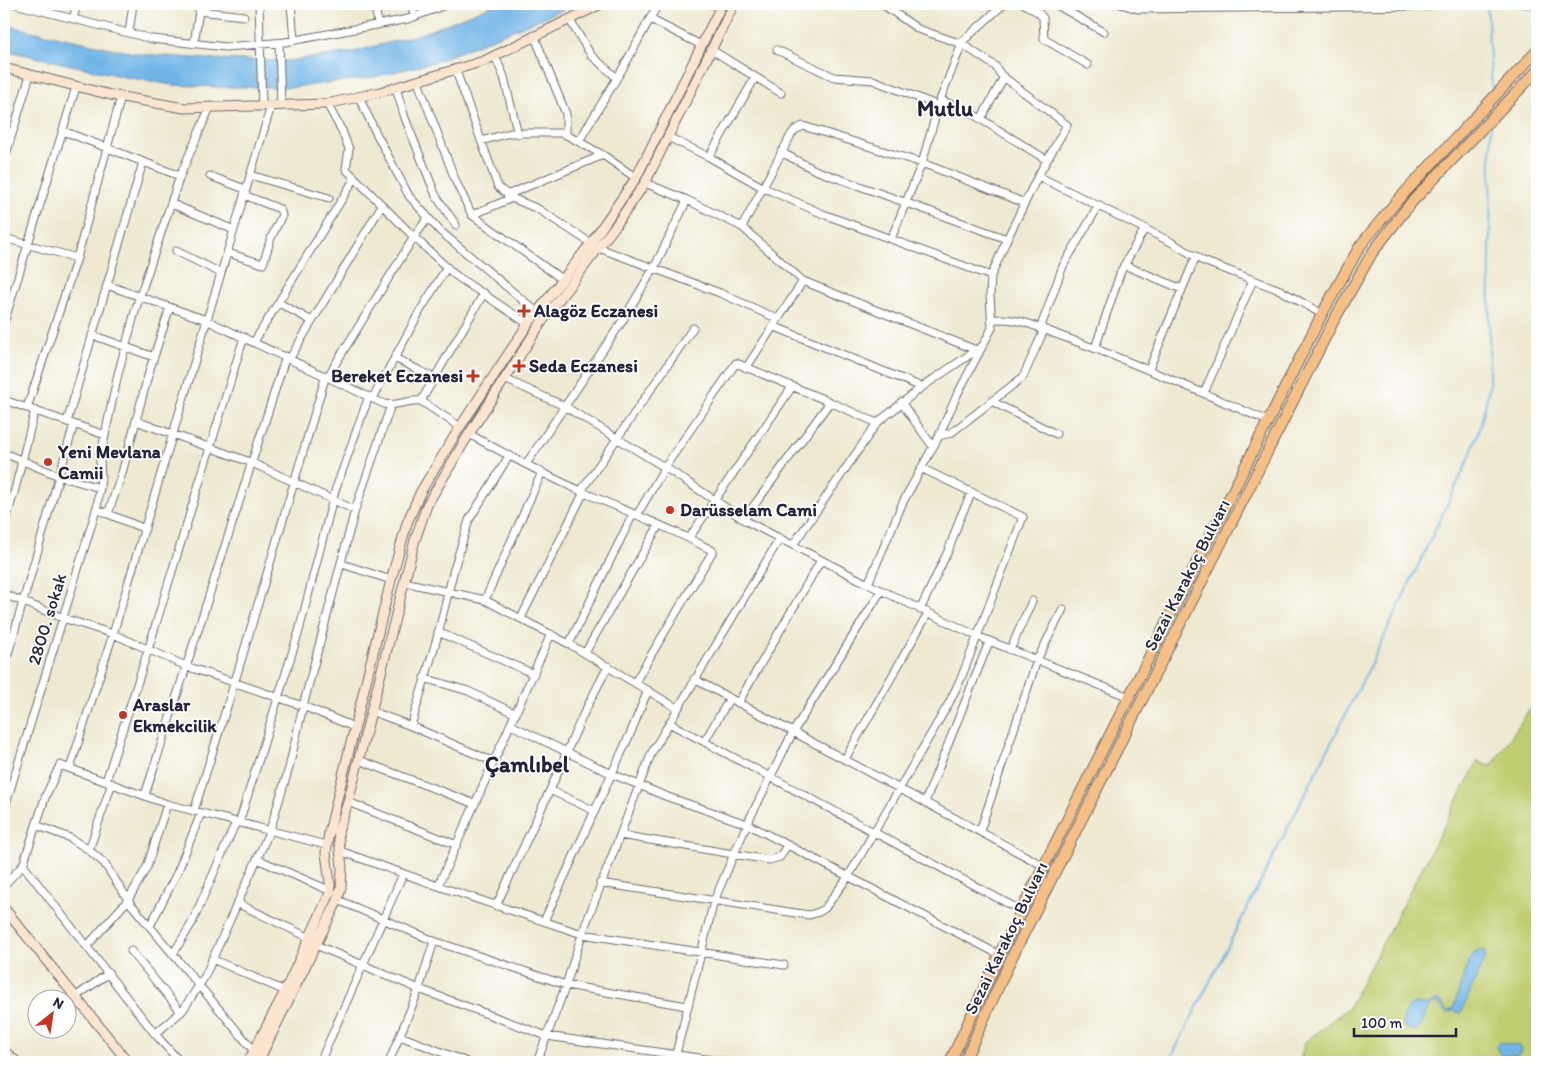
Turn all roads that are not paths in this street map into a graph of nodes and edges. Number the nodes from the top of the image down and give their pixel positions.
1 (15, 4) edge
2 (77, 4) edge
3 (133, 4) edge
4 (259, 4) edge
5 (291, 4) edge
6 (374, 4) edge
7 (412, 4) edge
8 (448, 4) edge
9 (601, 4) edge
10 (658, 4) edge
11 (710, 4) edge
12 (734, 4) edge
13 (882, 4) edge
14 (1004, 4) edge
15 (1024, 4) edge
16 (1055, 4) edge
17 (1120, 4) edge
18 (24, 5) edge
19 (721, 5) edge
20 (1429, 6) dead end
21 (200, 7) edge
22 (244, 16) dead end
23 (414, 17) junction
24 (73, 18) junction
25 (650, 18) junction
26 (569, 19) junction
27 (378, 25) junction
28 (1104, 32) dead end
29 (128, 33) junction
30 (534, 35) junction
31 (294, 40) junction
32 (279, 43) junction
33 (194, 44) junction
34 (260, 44) junction
35 (962, 44) junction
36 (702, 45) junction
37 (712, 50) junction
38 (777, 50) dead end
39 (1537, 51) edge
40 (495, 56) junction
41 (1088, 65) dead end
42 (4, 68) edge
43 (1537, 70) edge
44 (456, 71) junction
45 (30, 75) junction
46 (1004, 77) junction
47 (617, 78) junction
48 (755, 78) junction
49 (418, 82) junction
50 (76, 87) junction
51 (396, 88) junction
52 (781, 93) dead end
53 (121, 97) junction
54 (359, 97) junction
55 (939, 103) junction
56 (327, 104) junction
57 (266, 106) junction
58 (280, 106) junction
59 (210, 107) junction
60 (981, 119) junction
61 (63, 131) junction
62 (518, 134) junction
63 (566, 135) junction
64 (668, 137) junction
65 (481, 141) junction
66 (579, 141) junction
67 (107, 149) junction
68 (781, 152) junction
69 (602, 155) junction
70 (708, 157) junction
71 (1047, 160) junction
72 (4, 161) edge
73 (143, 162) junction
74 (922, 163) junction
75 (250, 175) junction
76 (180, 176) junction
77 (210, 176) dead end
78 (1038, 176) junction
79 (355, 178) junction
80 (636, 178) junction
81 (644, 183) junction
82 (762, 187) junction
83 (244, 192) junction
84 (510, 196) junction
85 (328, 198) dead end
86 (687, 200) junction
87 (906, 202) junction
88 (1025, 203) junction
89 (172, 204) junction
90 (382, 205) junction
91 (1099, 205) junction
92 (472, 215) junction
93 (428, 218) junction
94 (456, 225) dead end
95 (742, 227) junction
96 (1145, 228) junction
97 (234, 230) junction
98 (414, 237) junction
99 (4, 238) edge
100 (891, 239) junction
101 (1007, 240) junction
102 (591, 243) junction
103 (28, 245) junction
104 (599, 248) junction
105 (176, 251) dead end
106 (228, 253) junction
107 (1196, 256) junction
108 (77, 258) junction
109 (1124, 265) junction
110 (447, 267) junction
111 (653, 269) junction
112 (221, 274) junction
113 (991, 276) junction
114 (563, 280) junction
115 (1252, 280) junction
116 (803, 281) junction
117 (107, 285) junction
118 (1182, 289) junction
119 (484, 293) junction
120 (140, 296) junction
121 (279, 303) junction
122 (170, 307) junction
123 (537, 312) junction
124 (1322, 314) junction
125 (778, 319) junction
126 (206, 320) junction
127 (991, 320) junction
128 (312, 321) junction
129 (4, 323) edge
130 (528, 324) junction
131 (773, 326) junction
132 (692, 328) dead end
133 (1042, 329) junction
134 (92, 335) junction
135 (244, 338) junction
136 (254, 342) junction
137 (983, 345) junction
138 (126, 347) junction
139 (1095, 348) junction
140 (976, 350) junction
141 (154, 357) junction
142 (288, 357) junction
143 (395, 358) junction
144 (746, 368) junction
145 (1149, 369) junction
146 (327, 376) junction
147 (434, 378) junction
148 (505, 379) junction
149 (792, 387) junction
150 (922, 387) junction
151 (1204, 393) junction
152 (371, 397) junction
153 (4, 400) edge
154 (421, 401) junction
155 (830, 402) junction
156 (901, 402) junction
157 (993, 402) junction
158 (391, 405) junction
159 (564, 406) junction
160 (27, 408) junction
161 (35, 410) junction
162 (136, 421) junction
163 (1268, 421) junction
164 (877, 422) junction
165 (71, 423) junction
166 (460, 426) junction
167 (172, 434) junction
168 (469, 434) junction
169 (1056, 434) dead end
170 (105, 435) junction
171 (939, 436) junction
172 (618, 439) junction
173 (210, 447) junction
174 (933, 447) junction
175 (4, 453) edge
176 (509, 456) junction
177 (22, 461) junction
178 (252, 463) junction
179 (526, 464) junction
180 (665, 468) junction
181 (921, 468) junction
182 (542, 472) junction
183 (59, 476) junction
184 (294, 482) junction
185 (100, 488) junction
186 (582, 492) junction
187 (972, 492) junction
188 (332, 500) junction
189 (714, 500) junction
190 (96, 509) junction
191 (355, 510) junction
192 (108, 514) junction
193 (635, 514) junction
194 (744, 519) junction
195 (659, 525) junction
196 (4, 526) edge
197 (145, 528) junction
198 (689, 538) junction
199 (780, 538) junction
200 (793, 545) junction
201 (821, 560) junction
202 (342, 564) junction
203 (391, 580) junction
204 (404, 582) junction
205 (868, 584) junction
206 (448, 590) junction
207 (881, 591) junction
208 (4, 594) edge
209 (485, 600) junction
210 (1032, 600) dead end
211 (22, 602) junction
212 (1063, 609) dead end
213 (924, 611) junction
214 (64, 618) junction
215 (520, 618) junction
216 (438, 632) junction
217 (113, 634) junction
218 (551, 634) junction
219 (977, 636) junction
220 (989, 642) junction
221 (569, 644) junction
222 (148, 650) junction
223 (1010, 650) junction
224 (585, 653) junction
225 (1037, 660) junction
226 (4, 664) edge
227 (186, 666) junction
228 (608, 666) junction
229 (534, 674) junction
230 (424, 678) junction
231 (694, 679) junction
232 (234, 682) junction
233 (635, 682) junction
234 (648, 690) junction
235 (1129, 697) junction
236 (279, 698) junction
237 (730, 698) junction
238 (738, 702) junction
239 (303, 706) junction
240 (677, 708) junction
241 (371, 712) junction
242 (516, 714) junction
243 (669, 723) junction
244 (511, 725) junction
245 (354, 726) junction
246 (411, 726) junction
247 (793, 732) junction
248 (704, 742) junction
249 (567, 751) junction
250 (844, 759) junction
251 (359, 760) junction
252 (494, 762) junction
253 (70, 768) junction
254 (612, 774) junction
255 (769, 777) junction
256 (109, 782) junction
257 (640, 785) junction
258 (900, 789) junction
259 (550, 790) junction
260 (145, 796) junction
261 (348, 802) junction
262 (925, 802) junction
263 (167, 804) junction
264 (475, 804) junction
265 (4, 810) edge
266 (595, 811) junction
267 (197, 812) junction
268 (238, 822) junction
269 (747, 824) junction
270 (36, 825) junction
271 (270, 830) junction
272 (980, 831) junction
273 (874, 833) junction
274 (620, 834) junction
275 (326, 845) junction
276 (457, 845) junction
277 (787, 845) junction
278 (89, 850) junction
279 (340, 851) junction
280 (734, 853) junction
281 (257, 859) junction
282 (23, 865) junction
283 (1044, 866) junction
284 (402, 874) junction
285 (848, 877) junction
286 (600, 883) junction
287 (4, 885) edge
288 (438, 886) junction
289 (330, 891) junction
290 (128, 900) junction
291 (338, 900) junction
292 (714, 901) junction
293 (237, 903) junction
294 (496, 906) junction
295 (4, 908) edge
296 (1022, 911) junction
297 (383, 920) junction
298 (544, 921) junction
299 (150, 926) junction
300 (582, 934) junction
301 (313, 941) junction
302 (434, 941) junction
303 (87, 946) junction
304 (131, 952) dead end
305 (701, 952) junction
306 (173, 954) junction
307 (1000, 955) junction
308 (212, 959) junction
309 (364, 964) junction
310 (784, 965) dead end
311 (109, 973) junction
312 (200, 985) junction
313 (566, 985) junction
314 (67, 988) edge
315 (419, 989) junction
316 (285, 991) junction
317 (78, 994) edge
318 (78, 1002) edge
319 (687, 1006) junction
320 (181, 1012) junction
321 (156, 1034) junction
322 (400, 1036) junction
323 (548, 1036) junction
324 (4, 1051) edge
325 (254, 1051) junction
326 (675, 1058) edge
327 (18, 1062) edge
328 (128, 1062) edge
329 (180, 1062) edge
330 (248, 1062) edge
331 (258, 1062) edge
332 (320, 1062) edge
333 (389, 1062) edge
334 (467, 1062) edge
335 (536, 1062) edge
336 (726, 1062) edge
337 (950, 1062) edge
338 (964, 1062) edge

1 - 18 street
2 - 24 street
3 - 29 street
4 - 34 street
5 - 31 street
6 - 27 street
7 - 23 street
8 - 23 street
9 - 26 main road
10 - 25 street
11 - 19 street
12 - 37 main road
13 - 35 street
14 - 35 street
15 - 41 street
16 - 28 street
17 - 20 street
18 - 24 street
19 - 36 main road
21 - 22 street
21 - 33 street
23 - 27 street
24 - 29 street
25 - 36 street
25 - 47 street
26 - 30 main road
26 - 47 street
27 - 31 street
29 - 33 street
30 - 40 main road
30 - 63 street
31 - 32 street
32 - 34 street
32 - 58 street
33 - 34 street
34 - 57 street
35 - 46 street
35 - 55 street
36 - 80 main road
37 - 48 street
37 - 64 main road
38 - 55 street
39 - 124 main road
40 - 44 main road
40 - 62 street
42 - 45 main road
43 - 338 main road, Sezai Karakoç Bulvarı
44 - 49 main road
44 - 65 street
45 - 50 main road
45 - 72 street
46 - 60 street
46 - 71 street
47 - 66 street
48 - 52 street
48 - 70 street
49 - 51 main road
49 - 92 street
50 - 53 main road
50 - 61 street
51 - 54 main road
51 - 94 street
53 - 59 main road
53 - 67 street
54 - 56 main road
54 - 93 street
55 - 60 street
55 - 74 street
56 - 58 main road
56 - 79 street
57 - 58 main road
57 - 59 main road
57 - 75 street
59 - 76 street, 2800. sokak
60 - 71 street
61 - 67 street
61 - 103 street
62 - 63 street
62 - 65 street
63 - 66 street
64 - 70 street
64 - 81 main road
65 - 84 street
66 - 69 street
67 - 73 street
67 - 108 street
68 - 74 street
68 - 82 street
68 - 87 street
69 - 80 street
69 - 84 street
70 - 82 street
71 - 78 street
73 - 76 street
73 - 117 street
74 - 87 street
74 - 88 street
75 - 83 street
75 - 85 street
76 - 89 street, 2800. sokak
77 - 83 street
78 - 88 street
78 - 91 street
79 - 90 street
79 - 121 street
80 - 102 main road
81 - 86 street
81 - 104 main road
82 - 95 street
82 - 100 street
83 - 97 street
83 - 106 street
84 - 92 street
84 - 102 street
86 - 95 street
86 - 111 street
87 - 100 street
87 - 101 street
88 - 101 street
89 - 97 street
89 - 120 street, 2800. sokak
90 - 98 street
90 - 128 street
91 - 96 street
91 - 133 street
92 - 114 street
93 - 98 street
93 - 123 street
95 - 116 street
96 - 107 street
96 - 109 street
97 - 106 street
98 - 110 street
98 - 146 street
99 - 103 street
100 - 113 street
101 - 113 street
102 - 114 main road
103 - 108 street
103 - 129 street
104 - 111 street
104 - 148 main road
105 - 112 street
106 - 112 street
107 - 115 street
107 - 118 street
108 - 160 street
109 - 118 street
109 - 139 street
110 - 119 street
110 - 143 street
111 - 125 street
111 - 159 street
112 - 126 street
113 - 127 street
114 - 123 main road
115 - 124 street
115 - 151 street
116 - 125 street
116 - 140 street
117 - 120 street
117 - 134 street
118 - 145 street
119 - 130 street
119 - 147 street
120 - 122 street
120 - 138 street, 2800. sokak
121 - 128 street
121 - 136 street
122 - 126 street
122 - 141 street
123 - 130 main road
124 - 163 main road
125 - 131 street
126 - 135 street
126 - 167 street
127 - 133 street
127 - 137 street
128 - 142 street
130 - 166 main road
131 - 144 street
131 - 150 street
132 - 172 street
133 - 139 street
133 - 157 street
134 - 138 street
134 - 165 street
135 - 136 street
135 - 173 street
136 - 142 street
137 - 140 street
137 - 171 street
138 - 141 street
138 - 170 street, 2800. sokak
139 - 145 street
140 - 150 street
141 - 162 street
142 - 146 street
142 - 178 street
143 - 147 street
143 - 152 street
144 - 149 street
144 - 180 street
145 - 151 street
146 - 152 street
146 - 184 street
147 - 154 street
148 - 159 street
148 - 168 main road
149 - 155 street
149 - 189 street
150 - 156 street
151 - 163 street
152 - 158 street
152 - 188 street
153 - 160 street
154 - 158 street
154 - 166 street
155 - 164 street
155 - 194 street
156 - 164 street
156 - 174 street
157 - 169 street
157 - 171 street
158 - 191 street
159 - 172 street
159 - 179 street
160 - 161 street
161 - 165 street
161 - 177 street
162 - 167 street
162 - 192 street
163 - 235 main road
164 - 200 street
165 - 170 street
165 - 183 street
166 - 203 main road
167 - 173 street
167 - 197 street
168 - 176 street
168 - 204 main road
170 - 185 street, 2800. sokak
171 - 174 street
172 - 180 street
172 - 186 street
173 - 178 street
173 - 222 street
174 - 181 street
175 - 177 street
176 - 179 street
176 - 206 street
177 - 183 street
177 - 196 street
178 - 184 street
178 - 227 street
179 - 182 street
180 - 189 street
180 - 193 street
181 - 187 street
181 - 205 street
182 - 186 street
182 - 209 street
183 - 185 street
183 - 211 street
184 - 188 street
184 - 232 street
185 - 190 street, 2800. sokak
186 - 193 street
186 - 215 street
187 - 213 street
187 - 219 street
188 - 191 street
188 - 236 street
189 - 194 street
189 - 198 street
190 - 192 street
190 - 214 street, 2800. sokak
191 - 202 street
192 - 197 street
193 - 195 street
193 - 221 street
194 - 199 street
195 - 198 street
195 - 224 street
197 - 217 street
198 - 233 street
199 - 200 street
199 - 231 street
200 - 201 street
201 - 205 street
201 - 238 street
202 - 203 street
202 - 239 street
203 - 245 main road
204 - 206 street
204 - 241 main road
205 - 207 street
206 - 209 street
206 - 216 street
207 - 213 street
207 - 247 street
208 - 211 street
209 - 215 street
210 - 223 street
211 - 214 street
211 - 226 street
212 - 225 street
213 - 219 street
213 - 250 street
214 - 217 street
214 - 265 street, 2800. sokak
215 - 218 street
216 - 229 street
216 - 230 street
217 - 222 street
217 - 253 street
218 - 221 street
218 - 229 street
219 - 220 street
219 - 258 street
220 - 223 street
220 - 262 street
221 - 224 street
222 - 227 street
222 - 256 street
223 - 225 street
224 - 228 street
225 - 235 street
225 - 272 street
227 - 232 street
227 - 260 street
228 - 233 street
228 - 249 street
229 - 242 street
230 - 242 street
230 - 246 street
231 - 237 street
231 - 240 street
232 - 236 street
232 - 267 street
233 - 234 street
234 - 240 street
234 - 254 street
235 - 283 main road
236 - 239 street
236 - 268 street
237 - 238 street
237 - 248 street
238 - 247 street
239 - 245 street
239 - 271 street
240 - 243 street
241 - 246 street
241 - 251 main road
242 - 244 street
243 - 248 street
243 - 257 street
244 - 249 street
244 - 252 street
245 - 275 main road
246 - 252 street
247 - 250 street
247 - 255 street
248 - 255 street
249 - 254 street
249 - 259 street
250 - 258 street
251 - 261 main road
251 - 264 street
252 - 264 street
253 - 256 street
253 - 270 street
254 - 257 street
254 - 266 street
255 - 269 street
255 - 273 street
256 - 260 street
256 - 278 street
257 - 269 street
257 - 274 street
258 - 262 street
258 - 273 street
259 - 266 street
259 - 294 street
260 - 263 street
261 - 276 street
261 - 279 main road
262 - 272 street
263 - 267 street
263 - 290 street
264 - 276 street
266 - 298 street
267 - 268 street
267 - 299 street
268 - 271 street
268 - 306 street
269 - 277 street
269 - 280 street
270 - 278 street
270 - 282 street
271 - 275 street
271 - 281 street
272 - 283 street
273 - 285 street
273 - 296 street
274 - 280 street
274 - 286 street
275 - 289 main road
276 - 288 street
277 - 280 street
277 - 285 street
278 - 290 street
279 - 284 street
279 - 291 main road
280 - 292 street
281 - 289 street
281 - 293 street
282 - 287 street
282 - 303 street
283 - 296 main road
284 - 288 street
284 - 297 street
285 - 292 street
285 - 307 street
286 - 292 street
286 - 300 street
288 - 294 street
289 - 301 main road
290 - 299 street
290 - 303 street
291 - 297 street
291 - 301 main road
292 - 305 street
293 - 301 street
293 - 308 street
294 - 298 street
295 - 314 main road
296 - 307 main road
297 - 302 street
297 - 309 street
298 - 300 street
299 - 306 street
300 - 305 street
300 - 313 street
301 - 309 street
301 - 316 main road
301 - 331 main road
302 - 313 street
302 - 315 street
303 - 311 street
304 - 320 street
305 - 310 street
305 - 319 street
306 - 312 street
307 - 337 main road
308 - 312 street
308 - 316 street
309 - 315 street
309 - 332 street
311 - 317 street
311 - 321 street
312 - 320 street
312 - 325 street
313 - 319 street
313 - 323 street
315 - 322 street
315 - 323 street
316 - 325 main road
318 - 328 main road
319 - 326 street
320 - 321 street
321 - 329 street
322 - 333 street
322 - 334 street
323 - 326 street
323 - 335 street
324 - 327 main road
325 - 330 main road
326 - 336 street

